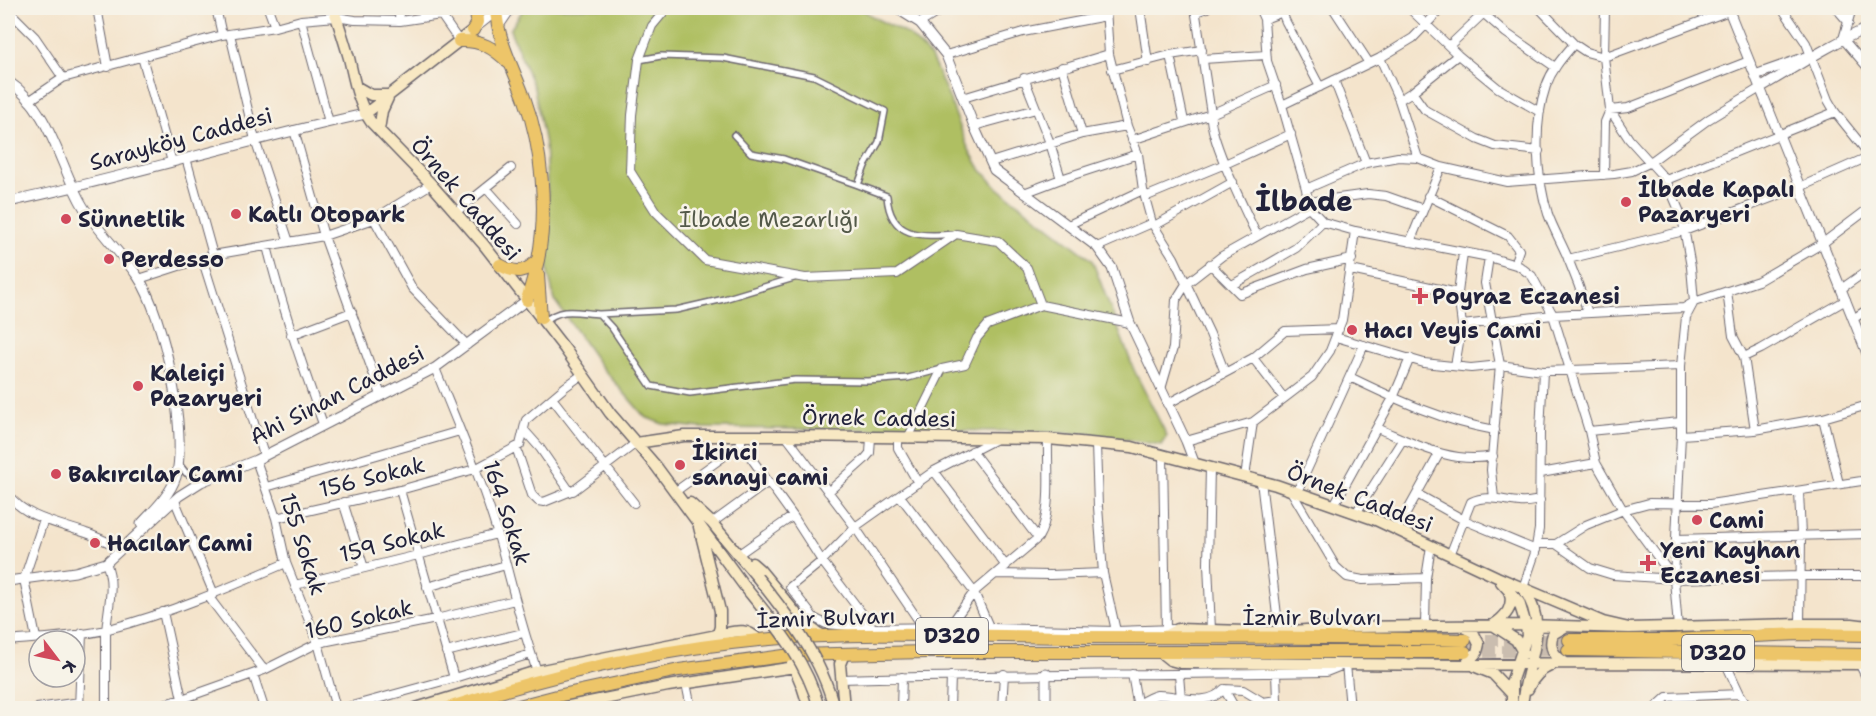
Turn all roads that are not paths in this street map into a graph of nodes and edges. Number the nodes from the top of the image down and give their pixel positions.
1 (97, 8) edge
2 (216, 8) edge
3 (268, 8) edge
4 (398, 8) edge
5 (476, 8) edge
6 (511, 8) edge
7 (667, 8) edge
8 (896, 8) edge
9 (951, 8) edge
10 (1140, 8) edge
11 (1207, 8) edge
12 (1259, 8) edge
13 (1294, 8) edge
14 (1334, 8) edge
15 (1409, 8) edge
16 (1442, 8) edge
17 (1605, 8) edge
18 (1782, 8) edge
19 (1836, 8) edge
20 (1852, 8) edge
21 (497, 9) edge
22 (1544, 9) edge
23 (1729, 9) edge
24 (9, 10) edge
25 (937, 10) edge
26 (1195, 10) edge
27 (1486, 10) edge
28 (334, 12) edge
29 (1106, 12) edge
30 (1282, 12) junction
31 (1264, 19) junction
32 (301, 20) junction
33 (400, 21) junction
34 (1849, 22) junction
35 (920, 23) junction
36 (1426, 25) junction
37 (275, 27) junction
38 (498, 27) junction
39 (1869, 28) edge
40 (473, 30) junction
41 (226, 34) junction
42 (1843, 39) junction
43 (459, 41) junction
44 (1574, 44) junction
45 (1449, 46) junction
46 (1109, 54) junction
47 (946, 55) junction
48 (1170, 55) junction
49 (1203, 55) junction
50 (1266, 55) junction
51 (1458, 56) junction
52 (1811, 56) junction
53 (142, 57) junction
54 (1604, 57) junction
55 (1380, 58) junction
56 (639, 60) junction
57 (1749, 61) junction
58 (1148, 62) junction
59 (1369, 63) junction
60 (510, 64) junction
61 (108, 66) junction
62 (1062, 67) junction
63 (1555, 67) junction
64 (1869, 68) edge
65 (1112, 70) junction
66 (1755, 75) junction
67 (63, 78) junction
68 (1024, 78) junction
69 (1334, 80) junction
70 (8, 81) edge
71 (1276, 85) junction
72 (357, 87) junction
73 (1320, 87) junction
74 (1760, 88) junction
75 (1412, 92) junction
76 (389, 95) junction
77 (963, 98) junction
78 (1399, 100) junction
79 (29, 101) junction
80 (1282, 105) junction
81 (1036, 110) junction
82 (1610, 110) junction
83 (1540, 112) junction
84 (1835, 112) junction
85 (365, 114) junction
86 (1211, 114) junction
87 (1184, 121) junction
88 (329, 122) junction
89 (974, 126) junction
90 (1127, 126) junction
91 (294, 130) junction
92 (379, 130) junction
93 (1082, 134) junction
94 (1291, 134) junction
95 (734, 135) dead end
96 (1779, 136) junction
97 (255, 140) junction
98 (1132, 140) junction
99 (1050, 143) junction
100 (1539, 151) junction
101 (1138, 154) junction
102 (1869, 155) edge
103 (186, 158) junction
104 (1418, 158) junction
105 (172, 162) junction
106 (991, 162) junction
107 (1366, 163) junction
108 (1649, 163) junction
109 (1225, 164) junction
110 (1441, 167) junction
111 (511, 168) dead end
112 (1604, 175) junction
113 (1061, 178) junction
114 (1541, 180) junction
115 (1666, 180) junction
116 (1233, 182) junction
117 (431, 184) junction
118 (858, 184) junction
119 (1800, 187) junction
120 (73, 188) junction
121 (486, 188) junction
122 (1306, 189) junction
123 (1024, 193) junction
124 (1144, 193) junction
125 (1428, 196) junction
126 (8, 202) edge
127 (1309, 205) junction
128 (1423, 209) junction
129 (1869, 209) edge
130 (456, 212) junction
131 (374, 219) junction
132 (1323, 222) junction
133 (518, 224) dead end
134 (1068, 225) junction
135 (1153, 225) junction
136 (1355, 231) junction
137 (1684, 231) junction
138 (956, 234) junction
139 (324, 236) junction
140 (1257, 236) junction
141 (289, 242) junction
142 (1410, 242) junction
143 (1823, 243) junction
144 (267, 246) junction
145 (1097, 247) junction
146 (1463, 253) junction
147 (213, 255) junction
148 (1489, 257) junction
149 (202, 258) junction
150 (1352, 259) junction
151 (1568, 259) junction
152 (538, 260) junction
153 (1210, 264) junction
154 (1514, 264) junction
155 (500, 265) junction
156 (1351, 270) junction
157 (1869, 270) edge
158 (797, 277) junction
159 (139, 279) junction
160 (1186, 284) junction
161 (1232, 285) junction
162 (1841, 289) junction
163 (1727, 291) junction
164 (1458, 293) junction
165 (527, 300) junction
166 (1845, 300) junction
167 (1694, 302) junction
168 (1041, 305) junction
169 (1869, 309) edge
170 (352, 312) junction
171 (1588, 313) junction
172 (599, 314) junction
173 (1553, 315) junction
174 (1853, 319) junction
175 (543, 320) junction
176 (1491, 321) junction
177 (1130, 323) junction
178 (1462, 325) junction
179 (1339, 329) junction
180 (291, 335) junction
181 (1336, 337) junction
182 (467, 345) junction
183 (1364, 345) junction
184 (1869, 356) edge
185 (1744, 357) junction
186 (1253, 358) junction
187 (1410, 358) junction
188 (1500, 365) junction
189 (1455, 366) junction
190 (1681, 366) junction
191 (435, 368) junction
192 (942, 369) junction
193 (1571, 370) junction
194 (1543, 371) junction
195 (1225, 373) junction
196 (583, 374) junction
197 (1350, 377) junction
198 (1161, 389) junction
199 (381, 395) junction
200 (552, 398) junction
201 (1284, 398) junction
202 (1393, 398) junction
203 (1167, 404) junction
204 (1869, 405) edge
205 (1822, 418) junction
206 (1253, 422) junction
207 (1680, 422) junction
208 (323, 424) junction
209 (1377, 428) junction
210 (524, 430) junction
211 (1495, 430) junction
212 (1755, 430) junction
213 (460, 431) junction
214 (1589, 431) junction
215 (1681, 435) junction
216 (786, 436) junction
217 (871, 438) junction
218 (903, 438) junction
219 (1403, 438) junction
220 (997, 439) junction
221 (1048, 439) junction
222 (741, 440) junction
223 (1186, 441) junction
224 (636, 443) junction
225 (1096, 444) junction
226 (516, 447) junction
227 (972, 451) junction
228 (1440, 454) junction
229 (1164, 455) junction
230 (1492, 456) junction
231 (260, 457) junction
232 (177, 462) junction
233 (1194, 462) junction
234 (1596, 463) junction
235 (607, 466) junction
236 (1210, 467) junction
237 (475, 469) junction
238 (934, 471) junction
239 (1541, 473) junction
240 (1245, 477) junction
241 (1869, 480) edge
242 (204, 481) junction
243 (1261, 481) junction
244 (767, 483) junction
245 (918, 483) junction
246 (1839, 484) junction
247 (266, 487) junction
248 (400, 490) junction
249 (574, 490) junction
250 (676, 491) junction
251 (1294, 491) junction
252 (828, 492) junction
253 (1799, 492) junction
254 (1418, 494) junction
255 (900, 496) junction
256 (8, 497) edge
257 (1494, 498) junction
258 (1540, 500) junction
259 (175, 501) junction
260 (343, 502) junction
261 (634, 503) dead end
262 (1678, 504) junction
263 (1334, 505) junction
264 (1623, 510) junction
265 (1356, 513) junction
266 (793, 516) junction
267 (276, 518) junction
268 (44, 519) junction
269 (1464, 520) junction
270 (697, 521) junction
271 (712, 523) junction
272 (855, 527) junction
273 (1397, 530) junction
274 (497, 534) junction
275 (1869, 534) edge
276 (1801, 535) junction
277 (1038, 538) junction
278 (1676, 539) junction
279 (1556, 544) junction
280 (122, 546) junction
281 (1431, 546) junction
282 (1537, 547) junction
283 (418, 555) junction
284 (1450, 555) junction
285 (740, 556) junction
286 (822, 561) junction
287 (106, 563) junction
288 (286, 563) junction
289 (506, 566) junction
290 (1006, 566) junction
291 (364, 568) junction
292 (1103, 573) junction
293 (996, 574) junction
294 (1800, 576) junction
295 (1869, 576) edge
296 (1497, 577) junction
297 (1426, 578) junction
298 (24, 579) junction
299 (1674, 579) junction
300 (8, 581) edge
301 (295, 585) junction
302 (427, 587) junction
303 (790, 587) junction
304 (1523, 588) junction
305 (974, 592) junction
306 (781, 594) junction
307 (211, 595) junction
308 (515, 600) junction
309 (163, 612) junction
310 (436, 620) junction
311 (1800, 624) junction
312 (1493, 625) junction
313 (1869, 625) edge
314 (1425, 626) junction
315 (1461, 626) junction
316 (1568, 626) junction
317 (923, 627) junction
318 (949, 627) junction
319 (873, 628) junction
320 (1629, 628) junction
321 (1678, 628) junction
322 (34, 629) edge
323 (990, 629) junction
324 (1530, 629) junction
325 (106, 630) junction
326 (1211, 630) junction
327 (1116, 631) junction
328 (87, 632) edge
329 (1279, 632) junction
330 (523, 633) junction
331 (1164, 633) junction
332 (1869, 635) edge
333 (824, 636) junction
334 (27, 639) edge
335 (8, 641) edge
336 (716, 641) junction
337 (318, 643) junction
338 (1528, 650) junction
339 (446, 652) junction
340 (1160, 652) junction
341 (531, 654) junction
342 (844, 654) junction
343 (785, 656) junction
344 (1564, 656) junction
345 (1866, 661) edge
346 (1346, 664) junction
347 (1516, 664) junction
348 (1529, 664) junction
349 (1726, 664) junction
350 (1468, 665) junction
351 (795, 667) junction
352 (264, 670) junction
353 (537, 671) junction
354 (1046, 673) junction
355 (1276, 673) junction
356 (253, 674) junction
357 (1004, 674) junction
358 (1132, 674) junction
359 (1179, 675) junction
360 (951, 676) junction
361 (902, 677) junction
362 (454, 678) junction
363 (841, 679) junction
364 (1869, 681) edge
365 (686, 683) junction
366 (1224, 688) junction
367 (80, 689) edge
368 (1511, 693) junction
369 (1740, 694) junction
370 (182, 699) junction
371 (1181, 699) junction
372 (1277, 700) junction
373 (80, 705) edge
374 (1519, 707) edge
375 (1658, 707) edge
376 (37, 708) edge
377 (106, 708) edge
378 (149, 708) edge
379 (184, 708) edge
380 (264, 708) edge
381 (336, 708) edge
382 (344, 708) edge
383 (416, 708) edge
384 (448, 708) edge
385 (511, 708) edge
386 (560, 708) edge
387 (691, 708) edge
388 (809, 708) edge
389 (819, 708) edge
390 (834, 708) edge
391 (844, 708) edge
392 (901, 708) edge
393 (950, 708) edge
394 (1002, 708) edge
395 (1046, 708) edge
396 (1136, 708) edge
397 (1186, 708) edge
398 (1235, 708) edge
399 (1281, 708) edge
400 (1350, 708) edge
401 (1750, 708) edge

1 - 61 street
2 - 41 street
3 - 37 street
4 - 33 street
5 - 40 main road
6 - 38 street
7 - 56 street
8 - 35 street
9 - 25 street
10 - 58 street
11 - 26 street
12 - 31 street
13 - 30 street
14 - 59 street
15 - 36 street
16 - 36 street
17 - 54 street
18 - 52 street
19 - 34 street
20 - 34 street
21 - 38 main road
21 - 40 street
22 - 44 street
23 - 54 street
23 - 57 street
24 - 67 street
25 - 35 street
26 - 49 street
27 - 45 street
27 - 63 street
28 - 32 street
28 - 33 street
28 - 72 main road
29 - 46 street
29 - 47 street
30 - 31 street
30 - 73 street
31 - 50 street
32 - 37 street
32 - 88 street
33 - 43 street
34 - 42 street
35 - 47 street
36 - 45 street
36 - 55 street
37 - 41 street
38 - 60 main road
39 - 42 street
40 - 43 main road
41 - 53 street
41 - 97 street
42 - 52 street
42 - 64 street
43 - 60 main road
43 - 76 main road
44 - 54 street
44 - 63 street
45 - 51 street
46 - 62 street
46 - 65 street
47 - 77 street
48 - 49 street
48 - 58 street
48 - 87 street
49 - 50 street
49 - 86 street
50 - 71 street
51 - 75 street
51 - 83 street
52 - 66 street
52 - 74 street
52 - 84 street
53 - 61 street
53 - 105 street
54 - 82 street
55 - 59 street
55 - 78 street
56 - 118 street
56 - 158 street
57 - 66 street
57 - 82 street
58 - 65 street
59 - 69 street
60 - 152 main road
61 - 67 street
62 - 68 street
62 - 93 street
63 - 83 street
65 - 90 street
66 - 74 street
67 - 79 street
68 - 77 street
68 - 81 street
69 - 73 street
69 - 107 street
70 - 79 street
71 - 80 street
71 - 86 street
72 - 76 main road
72 - 85 main road
73 - 80 street
74 - 96 street
74 - 108 street
75 - 78 street
75 - 100 street
76 - 85 main road
76 - 92 main road
77 - 89 street
78 - 104 street
79 - 120 street
80 - 94 street
81 - 89 street
81 - 99 street
82 - 108 street
82 - 112 street
83 - 100 street
84 - 96 street
84 - 102 street
85 - 88 street, Sarayköy Caddesi
85 - 92 main road, Örnek Caddesi
86 - 87 street
86 - 109 street
87 - 98 street
88 - 91 street, Sarayköy Caddesi
89 - 106 street
90 - 93 street
90 - 98 street
91 - 97 street, Sarayköy Caddesi
91 - 139 street
92 - 117 main road, Örnek Caddesi
93 - 99 street
94 - 109 street
94 - 122 street
95 - 118 street
96 - 115 street
96 - 119 street
97 - 103 street, Sarayköy Caddesi
97 - 141 street
98 - 101 street
99 - 106 street
99 - 113 street
100 - 114 street
101 - 113 street
101 - 124 street
102 - 119 street
103 - 105 street, Sarayköy Caddesi
103 - 147 street
104 - 107 street
104 - 110 street
105 - 120 street, Sarayköy Caddesi
106 - 123 street
107 - 122 street
108 - 112 street
108 - 115 street
109 - 116 street
109 - 124 street
110 - 114 street
110 - 125 street
111 - 121 street
112 - 114 street
113 - 123 street
114 - 151 street
115 - 137 street
116 - 135 street
116 - 140 street
117 - 130 main road, Örnek Caddesi
117 - 131 street
118 - 138 street
119 - 137 street
119 - 143 street
120 - 126 street, Sarayköy Caddesi
120 - 159 street
121 - 130 street
121 - 133 street
122 - 127 street
123 - 134 street
124 - 134 street
124 - 135 street
125 - 128 street
125 - 154 street
127 - 128 street
127 - 132 street
127 - 140 street
128 - 142 street
129 - 143 street
130 - 155 main road, Örnek Caddesi
131 - 139 street
131 - 182 street
132 - 136 street
132 - 161 street
134 - 145 street
135 - 145 street
135 - 160 street
136 - 142 street
136 - 150 street
137 - 151 street
137 - 167 street
138 - 158 street
138 - 168 street
139 - 141 street
139 - 170 street
140 - 153 street
141 - 144 street
142 - 146 street
143 - 162 street
143 - 163 street
144 - 147 street
144 - 180 street
145 - 177 street
146 - 148 street
146 - 164 street
147 - 149 street
148 - 154 street
148 - 176 street
149 - 159 street
149 - 231 street, 155 Sokak
150 - 156 street
150 - 161 street
151 - 171 street
152 - 155 main road
152 - 165 main road
152 - 175 main road
153 - 160 street
153 - 161 street
154 - 173 street
155 - 165 main road, Örnek Caddesi
156 - 164 street
156 - 179 street
157 - 162 street
158 - 172 street
159 - 232 street
160 - 195 street
160 - 198 street
162 - 166 street
163 - 167 street
163 - 185 street
164 - 178 street
165 - 175 main road, Örnek Caddesi
165 - 182 street, Ahi Sinan Caddesi
166 - 174 street
166 - 185 street
167 - 171 street
167 - 190 street
168 - 177 street
168 - 192 street
169 - 174 street
170 - 180 street
170 - 199 street
171 - 173 street
172 - 175 street
172 - 192 street
173 - 176 street
173 - 193 street
174 - 184 street
175 - 196 main road, Örnek Caddesi
176 - 178 street
176 - 188 street
177 - 198 street
178 - 189 street
179 - 181 street
179 - 186 street
180 - 208 street
181 - 183 street
181 - 201 street
182 - 191 street, Ahi Sinan Caddesi
183 - 187 street
183 - 197 street
185 - 212 street
186 - 195 street
186 - 201 street
187 - 189 street
187 - 202 street
188 - 189 street
188 - 194 street
188 - 211 street
190 - 193 street
190 - 207 street
191 - 199 street, Ahi Sinan Caddesi
191 - 213 street, 164 Sokak
192 - 218 street
193 - 194 street
193 - 214 street
194 - 239 street
195 - 203 street
196 - 200 street
196 - 224 main road, Örnek Caddesi
197 - 202 street
197 - 251 street
198 - 203 street
199 - 208 street, Ahi Sinan Caddesi
200 - 210 street
200 - 235 street
201 - 206 street
202 - 209 street
202 - 211 street
203 - 223 street
204 - 205 street
205 - 212 street
205 - 246 street
206 - 223 street
206 - 240 street
207 - 214 street
207 - 215 street
208 - 231 street, Ahi Sinan Caddesi
209 - 219 street
209 - 263 street
210 - 226 street
210 - 249 street
211 - 230 street
212 - 215 street
213 - 237 street, 164 Sokak
213 - 247 street
214 - 234 street
215 - 262 street
216 - 217 main road, Örnek Caddesi
216 - 222 main road, Örnek Caddesi
216 - 252 street
217 - 218 main road, Örnek Caddesi
217 - 252 street
218 - 220 main road, Örnek Caddesi
218 - 245 street
219 - 228 street
219 - 265 street
220 - 221 main road, Örnek Caddesi
220 - 227 street
221 - 225 main road, Örnek Caddesi
221 - 277 street
222 - 224 main road, Örnek Caddesi
222 - 244 street
222 - 250 street
223 - 233 street
224 - 235 street
224 - 250 main road
225 - 229 main road, Örnek Caddesi
225 - 292 street
226 - 237 street, 156 Sokak
226 - 249 street
227 - 238 street
227 - 277 street
228 - 230 street
228 - 254 street
229 - 233 main road, Örnek Caddesi
229 - 331 street
230 - 257 street
231 - 242 street, Ahi Sinan Caddesi
231 - 247 street, 155 Sokak
232 - 242 street
232 - 280 street
233 - 236 main road, Örnek Caddesi
234 - 239 street
234 - 264 street
235 - 249 street
235 - 261 street
236 - 240 main road, Örnek Caddesi
236 - 326 street
237 - 248 street, 156 Sokak
237 - 274 street, 164 Sokak
238 - 245 street
238 - 290 street
239 - 258 street
240 - 243 main road, Örnek Caddesi
241 - 246 street
242 - 259 street, Ahi Sinan Caddesi
243 - 251 main road, Örnek Caddesi
243 - 329 street
244 - 266 street
244 - 271 street
245 - 255 street
246 - 253 street
247 - 267 street, 155 Sokak
248 - 260 street, 156 Sokak
248 - 283 street
250 - 270 main road
250 - 271 main road
251 - 263 main road, Örnek Caddesi
251 - 297 street
252 - 272 street
253 - 262 street
253 - 276 street
254 - 269 street
254 - 273 street
255 - 272 street
255 - 305 street
256 - 268 street
257 - 258 street
257 - 269 street
258 - 282 street
259 - 280 street, Ahi Sinan Caddesi
259 - 307 street
260 - 267 street, 156 Sokak
260 - 291 street
262 - 264 street
262 - 278 street
263 - 265 main road, Örnek Caddesi
264 - 279 street
264 - 299 street
265 - 273 main road, Örnek Caddesi
266 - 285 street
266 - 286 street
267 - 288 street, 155 Sokak
268 - 280 street
268 - 298 street
269 - 282 street
269 - 284 street
270 - 336 main road
270 - 389 main road, bridge
271 - 285 main road
272 - 286 street
272 - 317 street
273 - 281 main road, Örnek Caddesi
274 - 283 street, 159 Sokak
274 - 289 street, 164 Sokak
275 - 276 street
276 - 278 street
276 - 294 street
277 - 290 street
278 - 299 street
279 - 282 street
279 - 299 street
280 - 287 street, Ahi Sinan Caddesi
281 - 284 main road, Örnek Caddesi
281 - 297 street
282 - 304 street
283 - 291 street, 159 Sokak
283 - 302 street
284 - 296 main road, Örnek Caddesi
285 - 306 main road
285 - 390 main road, bridge
286 - 303 street
286 - 319 street
287 - 298 street
287 - 325 street
288 - 301 street, 155 Sokak
288 - 307 street
289 - 302 street
289 - 308 street, 164 Sokak
290 - 293 street
291 - 301 street, 159 Sokak
292 - 293 street
292 - 327 street
293 - 305 street
294 - 295 street
294 - 299 street
294 - 311 street
296 - 304 main road, Örnek Caddesi
296 - 312 main road
296 - 324 main road
297 - 314 street
298 - 300 street
298 - 322 street
299 - 321 street
301 - 337 street, 155 Sokak
302 - 310 street
303 - 306 street
303 - 319 street
304 - 320 main road, Örnek Caddesi
304 - 324 main road
305 - 318 street
305 - 323 street
306 - 333 main road
307 - 309 street
307 - 352 street
308 - 310 street, 160 Sokak
308 - 330 street, 164 Sokak
309 - 325 street
309 - 370 street
310 - 337 street, 160 Sokak
310 - 339 street
311 - 313 main road
311 - 321 main road
312 - 315 main road
312 - 324 main road
312 - 338 main road
314 - 315 main road
314 - 329 main road
315 - 350 main road
316 - 320 main road
316 - 324 main road
316 - 344 main road
317 - 318 street
317 - 319 street
318 - 323 street
320 - 321 main road
323 - 327 street
324 - 338 main road
325 - 328 street
325 - 377 street
326 - 329 main road
326 - 331 main road
327 - 331 street
330 - 339 street
330 - 341 street, 164 Sokak
331 - 333 main road, İzmir Bulvarı / D320
331 - 340 main road, İzmir Bulvarı / D320
332 - 344 main road, D320
333 - 336 main road, İzmir Bulvarı / D320
334 - 335 street
336 - 353 main road
336 - 384 main road, İzmir Bulvarı / D320
337 - 352 street, 160 Sokak
337 - 381 street, 155 Sokak
338 - 344 main road
338 - 347 main road
338 - 348 main road
339 - 362 street
340 - 342 main road, İzmir Bulvarı / D320
340 - 346 main road
341 - 353 street, 164 Sokak
341 - 362 street
342 - 343 main road, İzmir Bulvarı / D320
342 - 363 main road
343 - 351 main road
343 - 385 main road, İzmir Bulvarı / D320
344 - 345 main road, D320
344 - 348 main road
344 - 349 main road
344 - 374 main road
345 - 349 main road
345 - 364 street
346 - 350 main road
346 - 355 street
346 - 400 street
347 - 348 main road
347 - 350 main road
347 - 368 main road
348 - 374 main road
349 - 369 street
350 - 368 main road
351 - 365 main road
351 - 388 main road
352 - 356 street, 160 Sokak
353 - 383 main road
354 - 357 street
354 - 358 street
354 - 395 street
355 - 359 street
355 - 372 street
356 - 370 street, 160 Sokak
356 - 380 street
357 - 360 street
357 - 394 street
358 - 359 street
358 - 396 street
359 - 371 street
360 - 361 street
360 - 393 street
361 - 363 street
361 - 392 street
362 - 382 street
363 - 391 main road
365 - 386 main road
365 - 387 street
366 - 371 street
366 - 372 street
366 - 398 street
367 - 373 street
368 - 374 main road
369 - 375 street
369 - 401 street
370 - 378 street, 160 Sokak
370 - 379 street
371 - 396 street
371 - 397 street
372 - 399 street
373 - 376 street

